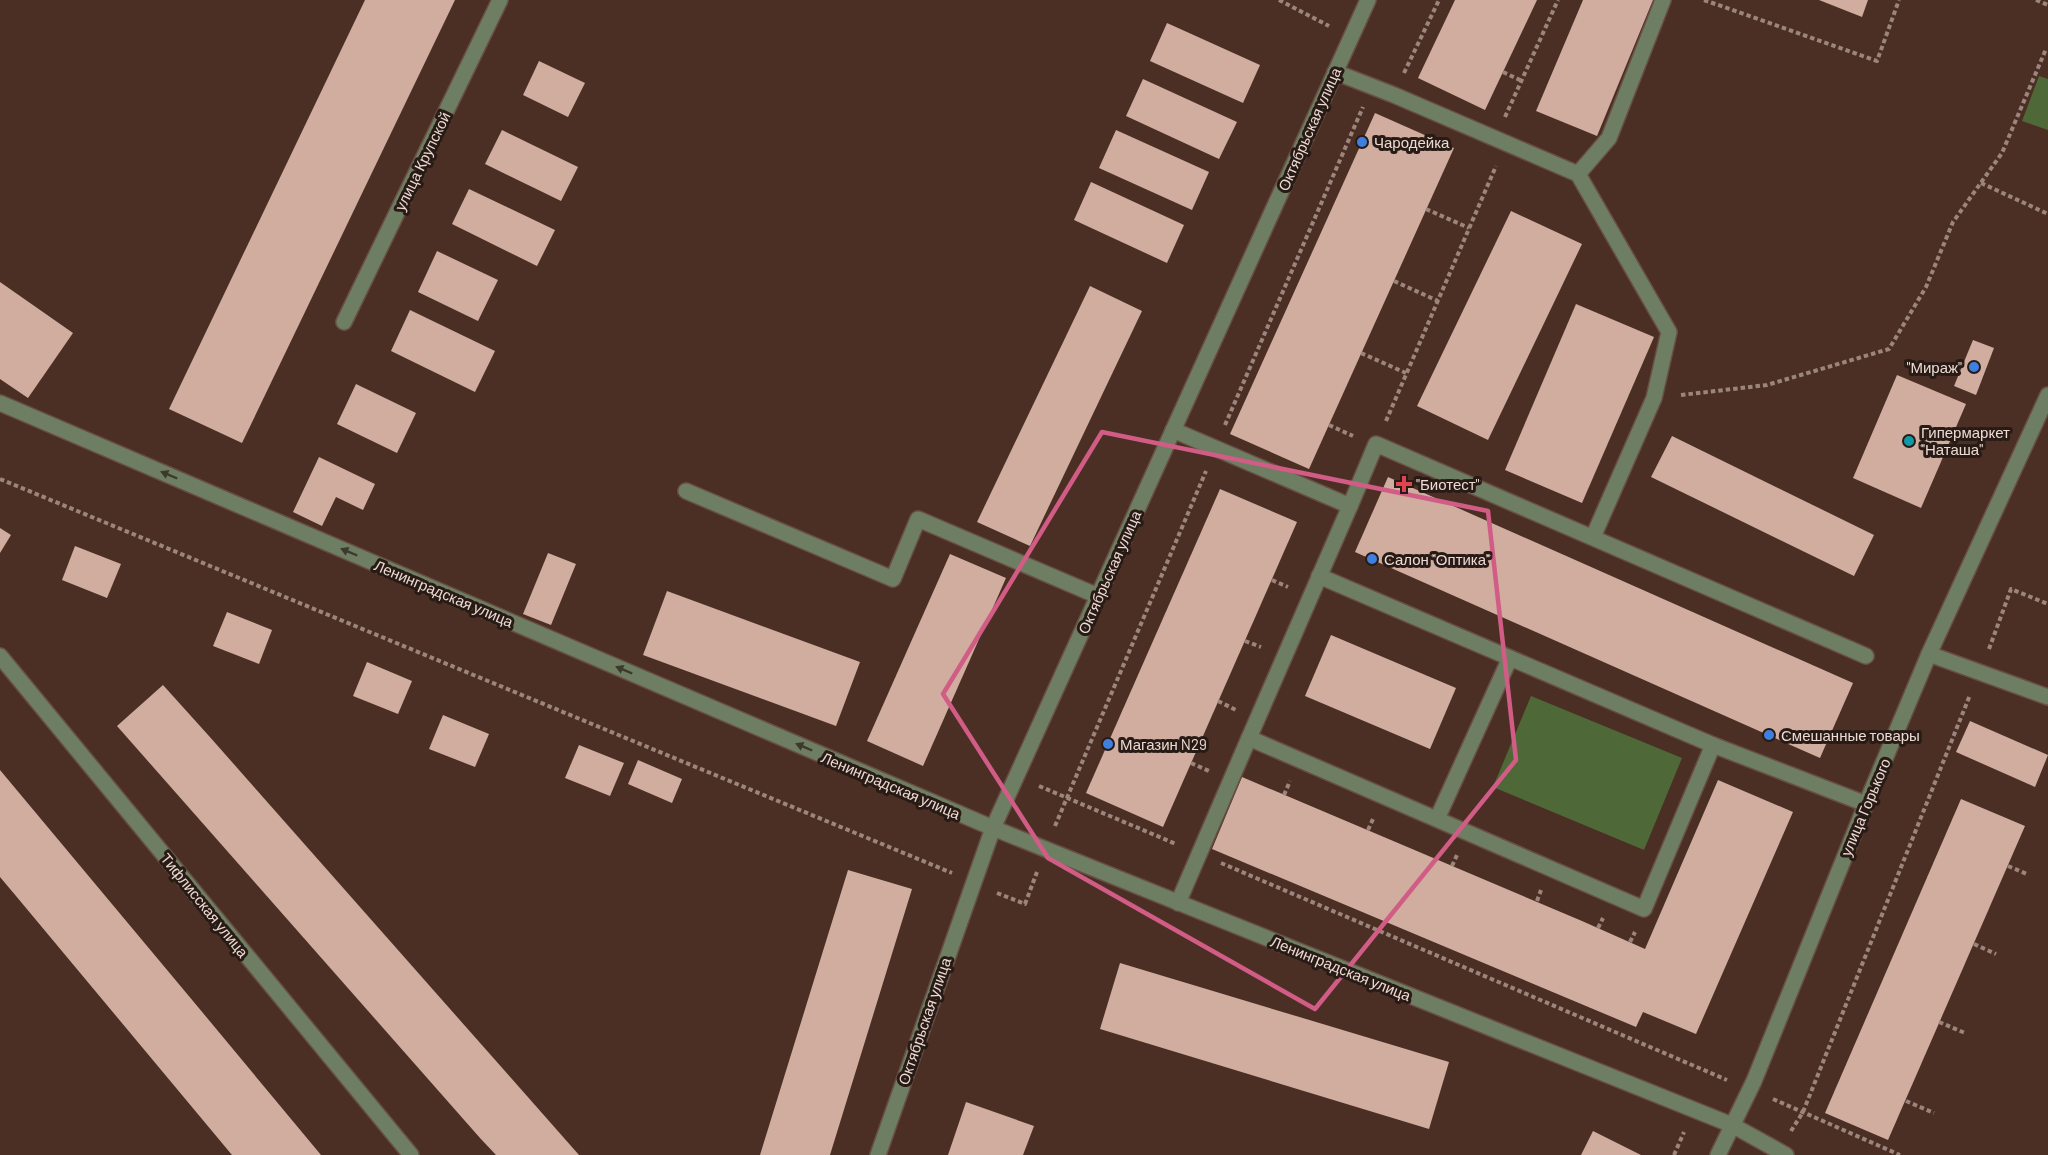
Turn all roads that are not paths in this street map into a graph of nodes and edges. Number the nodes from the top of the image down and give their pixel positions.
1 (500, 0) edge
2 (1368, 0) edge
3 (1663, 0) edge
4 (1335, 72) junction
5 (1578, 174) junction
6 (344, 322) dead end
7 (2048, 395) edge
8 (0, 403) edge
9 (1173, 430) junction
10 (686, 491) dead end
11 (1350, 506) junction
12 (1593, 537) junction
13 (1319, 576) junction
14 (1098, 596) junction
15 (1929, 654) junction
16 (0, 656) edge
17 (1866, 656) dead end
18 (1510, 658) junction
19 (2048, 697) edge
20 (1249, 738) junction
21 (1713, 745) junction
22 (1866, 804) junction
23 (1437, 819) junction
24 (993, 828) junction
25 (1178, 903) junction
26 (1732, 1125) junction
27 (1782, 1153) edge
28 (411, 1155) edge
29 (878, 1155) edge
30 (1718, 1155) edge

1 - 6 street, улица Крупской
2 - 4 street, Октябрьская улица
3 - 5 street
4 - 5 street
4 - 9 street, Октябрьская улица
5 - 12 street
7 - 15 street, улица Горького
24 -> 8 street, Ленинградская улица
9 - 11 street
9 - 14 street, Октябрьская улица
10 - 14 street
11 - 12 street
11 - 13 street
12 - 17 street
13 - 18 street
13 - 20 street
14 - 24 street, Октябрьская улица
15 - 19 street
15 - 22 street, улица Горького
16 - 28 street, Тифлисская улица
18 - 21 street
18 - 23 street
20 - 23 street
20 - 25 street
21 - 22 street
21 - 23 street
22 - 26 street, улица Горького
24 - 25 street, Ленинградская улица
24 - 29 street, Октябрьская улица
25 - 26 street, Ленинградская улица
26 - 27 street, Ленинградская улица
26 - 30 street, улица Горького

